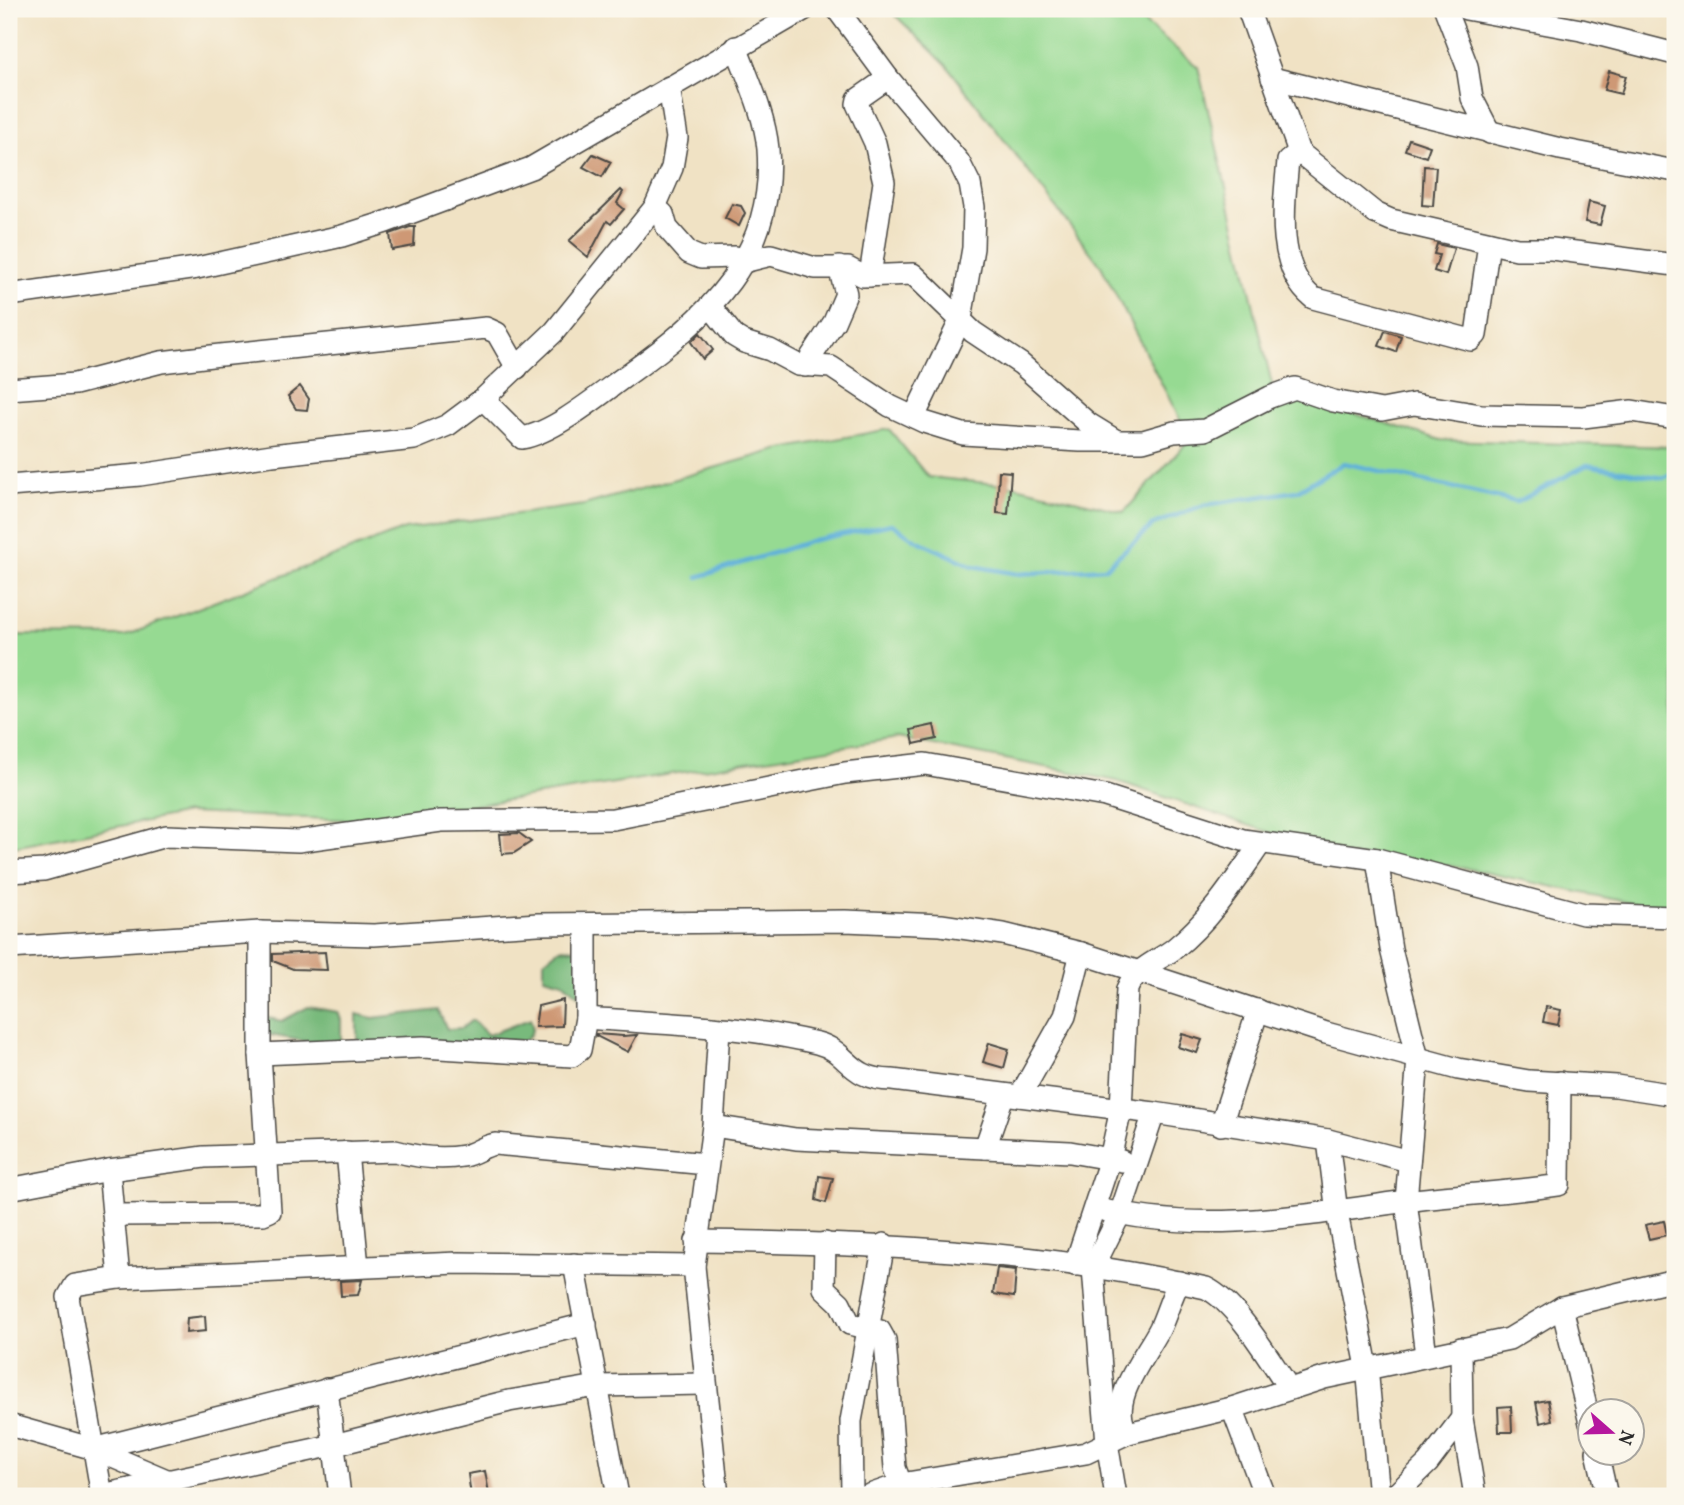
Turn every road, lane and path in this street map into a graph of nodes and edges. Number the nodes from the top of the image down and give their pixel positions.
1 (805, 9) edge
2 (837, 9) edge
3 (1248, 9) edge
4 (1445, 9) edge
5 (1466, 9) edge
6 (736, 47) junction
7 (1675, 54) edge
8 (888, 78) junction
9 (1272, 78) junction
10 (669, 87) junction
11 (1490, 133) junction
12 (1299, 152) junction
13 (1675, 171) edge
14 (656, 206) junction
15 (1489, 243) junction
16 (747, 261) junction
17 (1675, 265) edge
18 (839, 267) junction
19 (870, 276) junction
20 (9, 295) edge
21 (710, 307) junction
22 (961, 319) junction
23 (805, 366) junction
24 (517, 368) junction
25 (9, 389) edge
26 (483, 399) junction
27 (914, 417) junction
28 (1675, 418) edge
29 (1115, 440) junction
30 (9, 486) edge
31 (1261, 843) junction
32 (1377, 859) junction
33 (9, 872) edge
34 (1675, 917) edge
35 (586, 924) junction
36 (260, 932) junction
37 (9, 948) edge
38 (1081, 953) junction
39 (1140, 971) junction
40 (1258, 1010) junction
41 (586, 1018) junction
42 (719, 1029) junction
43 (260, 1054) junction
44 (1418, 1059) junction
45 (1560, 1082) junction
46 (1675, 1095) edge
47 (1011, 1096) junction
48 (1121, 1109) junction
49 (1154, 1113) junction
50 (1221, 1125) junction
51 (713, 1126) junction
52 (1328, 1140) junction
53 (985, 1148) junction
54 (347, 1152) junction
55 (267, 1153) junction
56 (1110, 1159) junction
57 (1409, 1161) junction
58 (1138, 1163) junction
59 (707, 1164) junction
60 (109, 1170) junction
61 (9, 1189) edge
62 (1406, 1201) junction
63 (1096, 1208) junction
64 (1338, 1213) junction
65 (114, 1214) junction
66 (1120, 1214) junction
67 (696, 1241) junction
68 (825, 1243) junction
69 (884, 1244) junction
70 (574, 1264) junction
71 (694, 1266) junction
72 (1084, 1266) junction
73 (358, 1267) junction
74 (119, 1278) junction
75 (1675, 1280) edge
76 (1179, 1282) junction
77 (1562, 1307) junction
78 (586, 1324) junction
79 (869, 1329) junction
80 (1461, 1348) junction
81 (1426, 1355) junction
82 (1367, 1367) junction
83 (704, 1384) junction
84 (597, 1386) junction
85 (1289, 1388) junction
86 (327, 1389) junction
87 (1583, 1396) edge
88 (1231, 1408) junction
89 (1462, 1418) junction
90 (9, 1425) edge
91 (1128, 1433) junction
92 (1107, 1443) junction
93 (334, 1445) junction
94 (94, 1450) junction
95 (1600, 1466) edge
96 (901, 1484) junction
97 (931, 1488) edge
98 (170, 1489) edge
99 (102, 1496) edge
100 (340, 1496) edge
101 (618, 1496) edge
102 (718, 1496) edge
103 (852, 1496) edge
104 (867, 1496) edge
105 (1116, 1496) edge
106 (1265, 1496) edge
107 (1380, 1496) edge
108 (1394, 1496) edge
109 (1475, 1496) edge
110 (1607, 1496) edge

1 - 6 street
2 - 8 street
3 - 9 street
4 - 11 street
5 - 7 street
6 - 10 street
6 - 16 street
8 - 19 street
8 - 22 street
9 - 11 street
9 - 12 street
10 - 14 street
10 - 20 street
11 - 13 street
12 - 15 street
12 - 15 street
14 - 16 street
14 - 24 street
15 - 17 street
16 - 18 street
16 - 21 street
18 - 19 street
18 - 23 street
19 - 22 street
21 - 23 street
21 - 26 street
22 - 27 street
22 - 29 street
23 - 27 street
24 - 25 street
24 - 26 street
26 - 30 street
27 - 29 street
28 - 29 street
31 - 32 street
31 - 33 street
31 - 39 street
32 - 34 street
32 - 44 street
35 - 36 street
35 - 38 street
35 - 41 street
36 - 37 street
36 - 43 street
38 - 39 street
38 - 47 street
39 - 40 street
39 - 48 street
40 - 44 street
40 - 50 street
41 - 42 street
41 - 43 street
42 - 47 street
42 - 51 street
43 - 55 street
44 - 45 street
44 - 57 street
45 - 46 street
45 - 62 street
47 - 48 street
47 - 53 street
48 - 49 street
48 - 56 street
49 - 50 street
49 - 58 street
50 - 52 street
51 - 53 street
51 - 59 street
52 - 57 street
52 - 64 street
53 - 56 street
54 - 55 street
54 - 59 street
54 - 73 street
55 - 60 street
55 - 65 street
56 - 58 street
56 - 63 street
57 - 62 street
58 - 66 street
59 - 67 street
60 - 61 street
60 - 65 street
62 - 64 street
62 - 81 street
63 - 66 street
63 - 72 street
64 - 66 street
64 - 82 street
65 - 74 street
66 - 72 street
67 - 68 street
67 - 71 street
68 - 69 street
68 - 79 street
69 - 72 street
69 - 79 street
70 - 71 street
70 - 73 street
70 - 78 street
71 - 83 street
72 - 76 street
72 - 92 street
73 - 74 street
74 - 94 street
75 - 77 street
76 - 85 street
76 - 91 street
77 - 80 street
77 - 87 street
78 - 84 street
78 - 86 street
79 - 96 street
79 - 103 street
80 - 81 street
80 - 89 street
81 - 82 street
82 - 85 street
82 - 107 street
83 - 84 street
83 - 102 street
84 - 93 street
84 - 101 street
85 - 88 street
86 - 93 street
86 - 94 street
88 - 91 street
88 - 106 street
89 - 108 street
89 - 109 street
90 - 94 street
91 - 92 street
92 - 97 street
92 - 105 street
93 - 98 street
93 - 100 street
94 - 98 street
94 - 99 street
95 - 110 street
96 - 97 street
96 - 104 street
98 - 99 street

